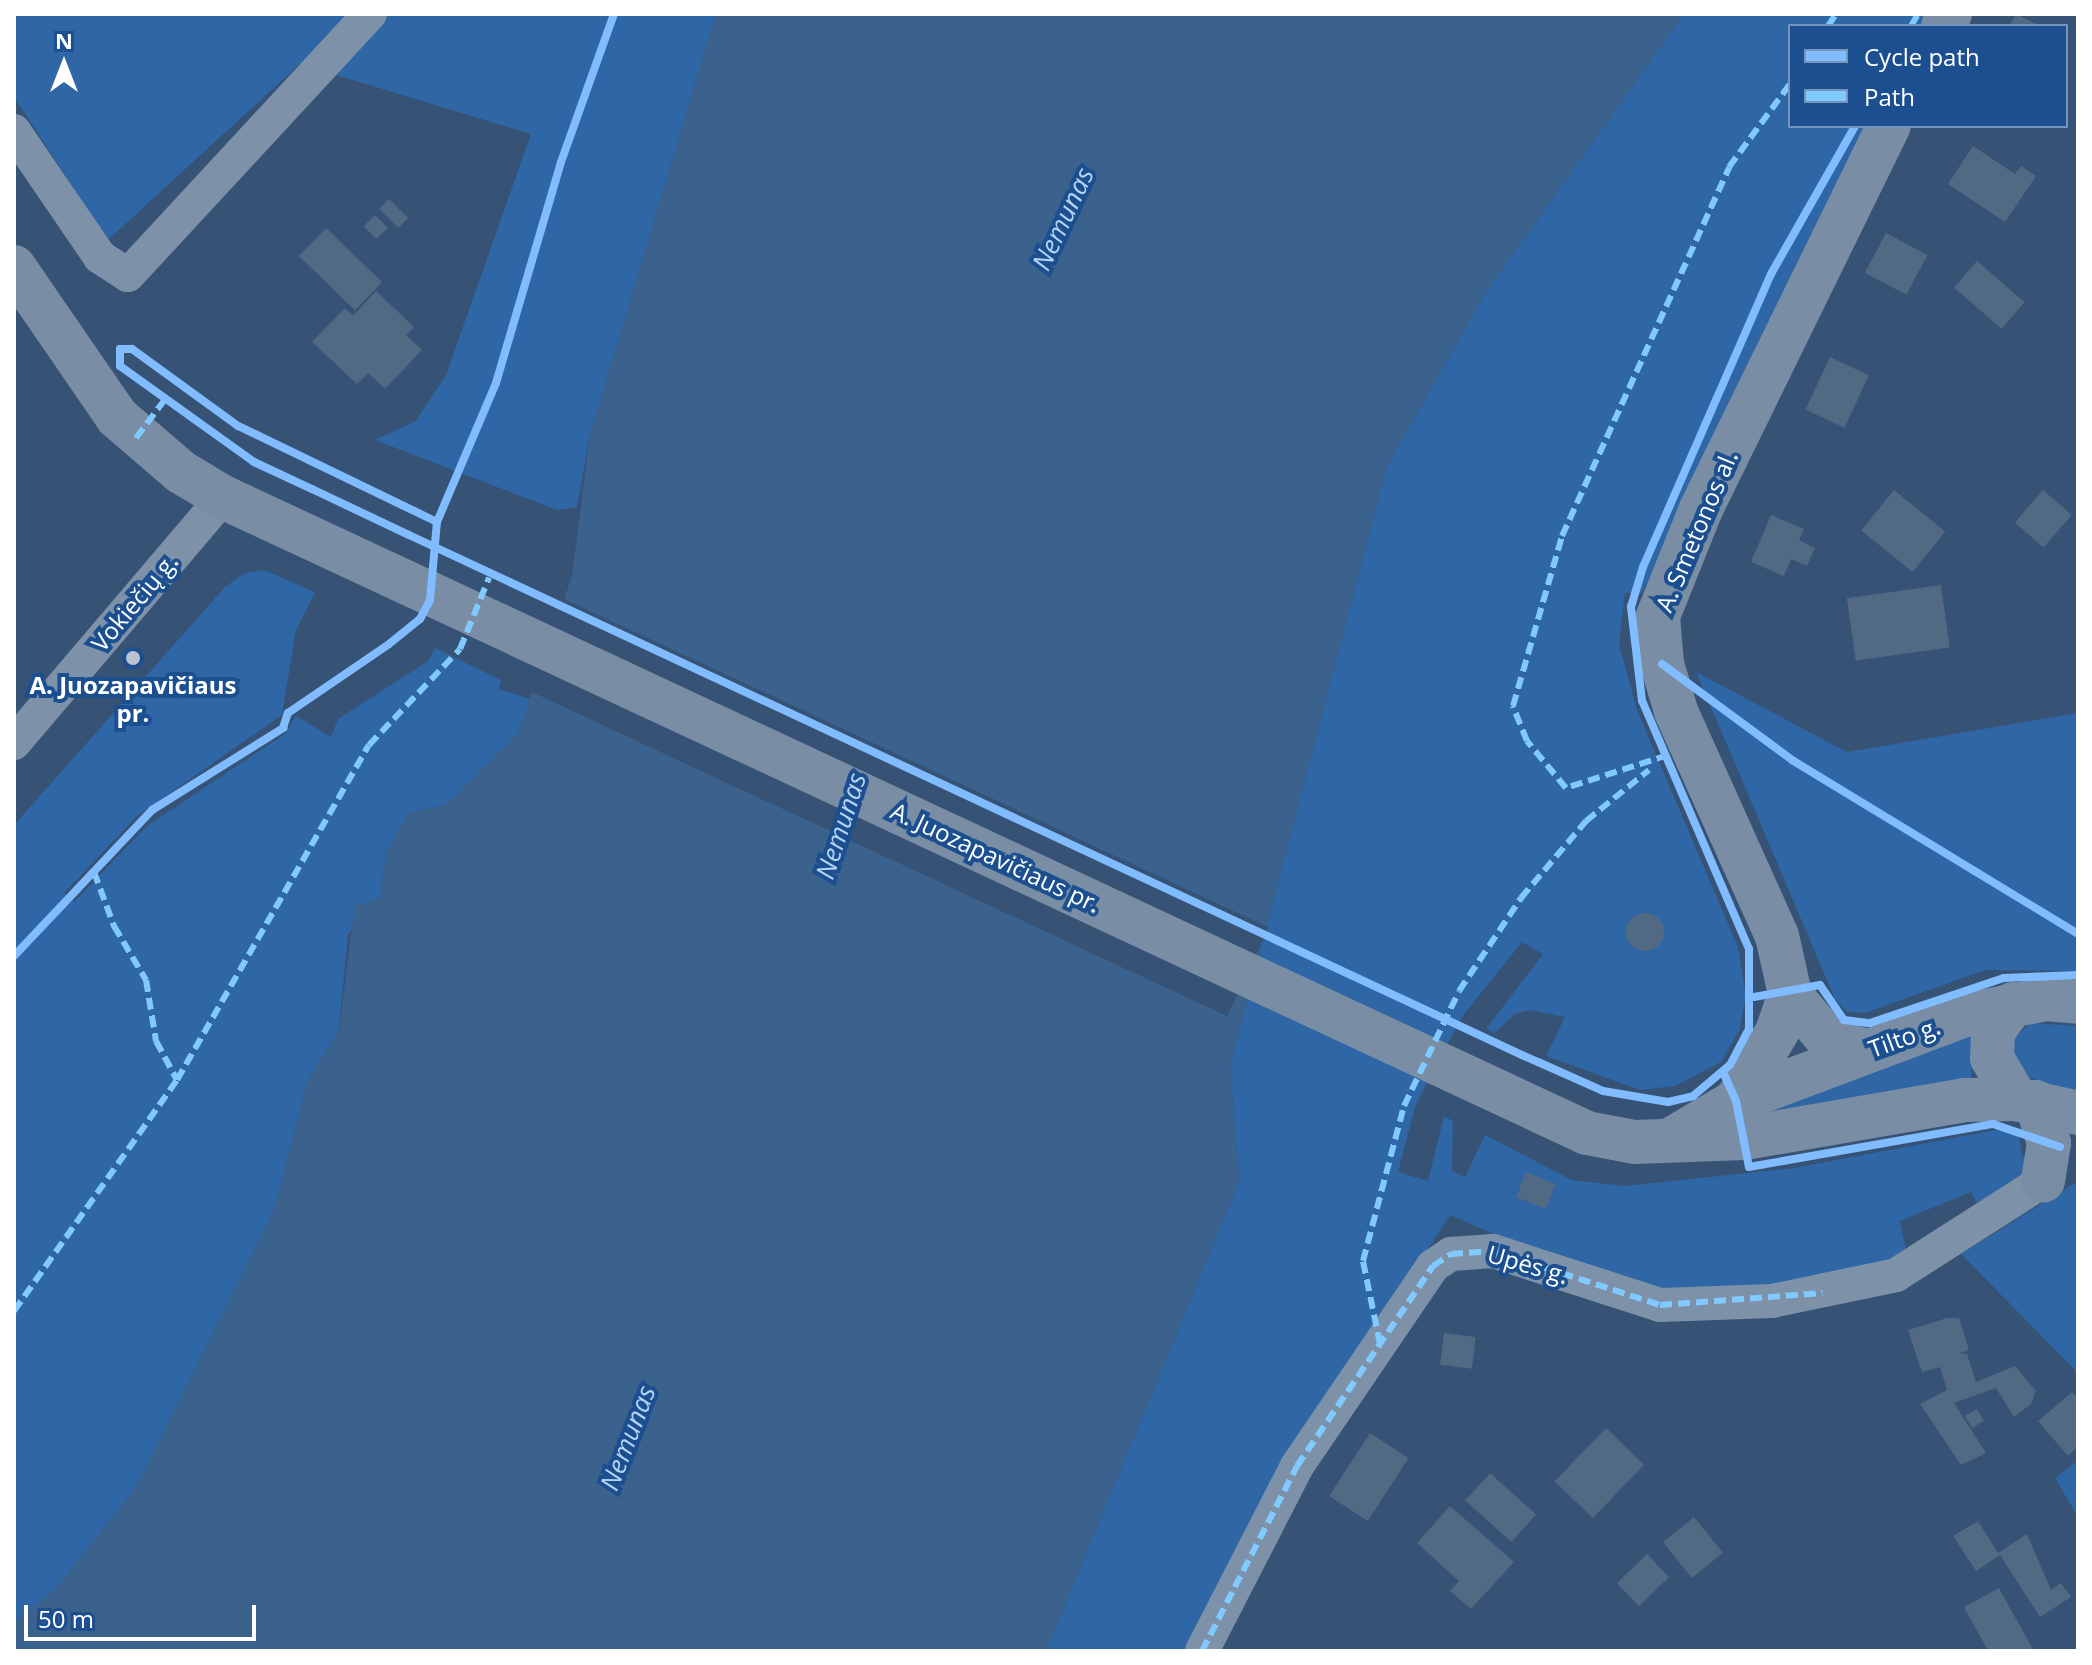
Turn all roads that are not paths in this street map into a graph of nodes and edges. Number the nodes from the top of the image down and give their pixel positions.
1 (370, 14) edge
2 (1888, 128) edge
3 (14, 131) edge
4 (14, 267) edge
5 (223, 497) junction
6 (14, 743) edge
7 (1790, 994) junction
8 (2078, 1002) edge
9 (2013, 1004) junction
10 (1865, 1050) junction
11 (1736, 1101) junction
12 (2026, 1101) junction
13 (2078, 1113) edge
14 (1670, 1140) junction
15 (2060, 1172) edge
16 (1202, 1651) edge

1 - 3 street
2 - 7 main road, A. Smetonos al.
4 - 5 main road, A. Juozapavičiaus pr.
5 - 6 street, Vokiečių g.
5 - 14 main road, A. Juozapavičiaus pr.
7 - 10 main road, A. Smetonos al.
7 - 11 main road
8 - 9 main road, Tilto g.
9 - 10 main road, Tilto g.
9 - 12 main road
10 - 11 main road, Tilto g.
11 - 14 main road, A. Juozapavičiaus pr.
12 - 13 main road
12 - 14 main road, A. Juozapavičiaus pr.
12 - 15 main road
15 - 16 street, Upės g.

